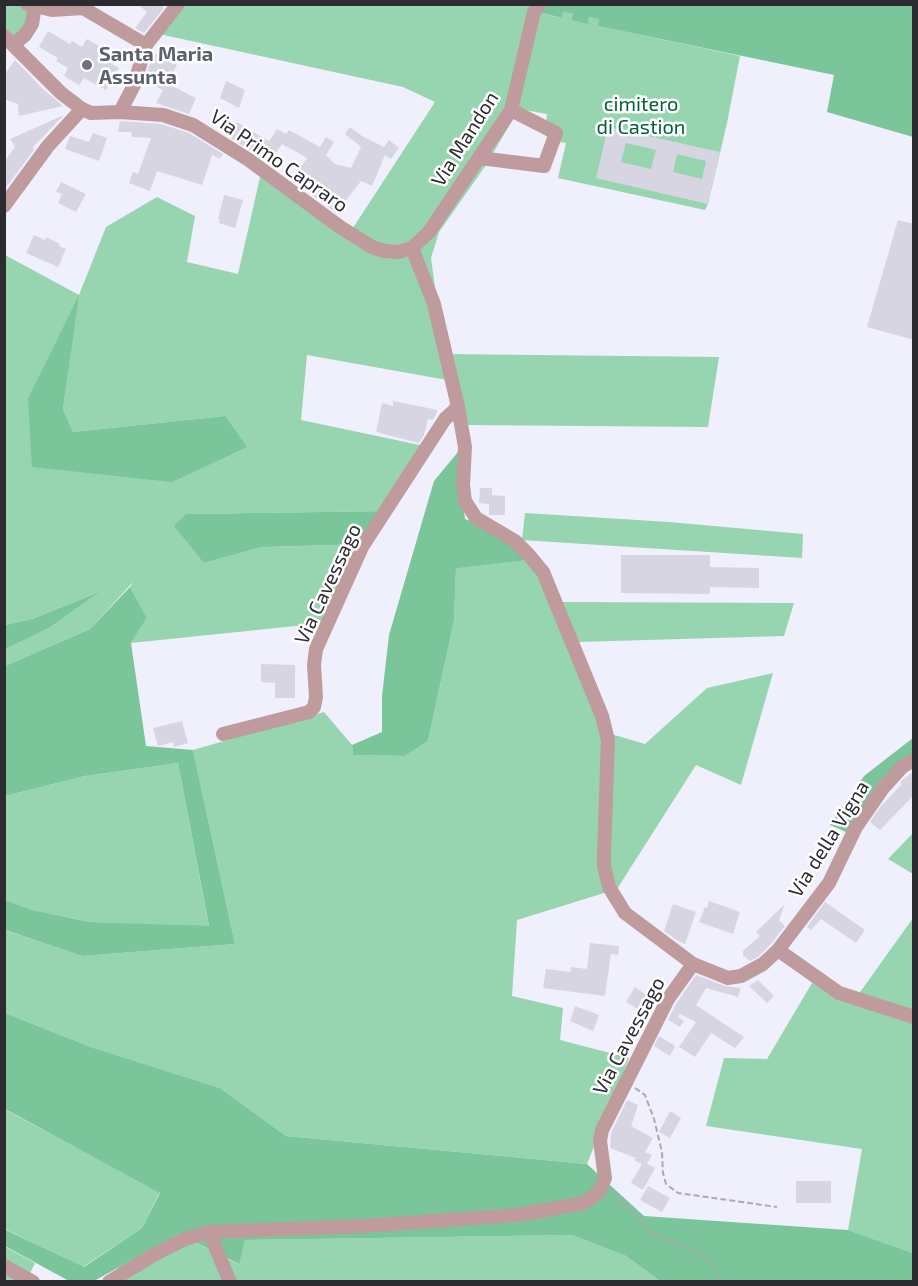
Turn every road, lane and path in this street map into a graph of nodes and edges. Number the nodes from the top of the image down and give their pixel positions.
1 (178, 4) edge
2 (539, 4) edge
3 (31, 5) edge
4 (7, 39) edge
5 (146, 45) junction
6 (82, 109) junction
7 (511, 110) junction
8 (120, 112) junction
9 (480, 158) junction
10 (4, 206) edge
11 (412, 248) junction
12 (458, 407) junction
13 (223, 734) dead end
14 (914, 760) edge
15 (778, 950) junction
16 (693, 964) junction
17 (914, 1017) edge
18 (626, 1081) junction
19 (603, 1185) junction
20 (777, 1207) dead end
21 (209, 1232) junction
22 (4, 1266) edge
23 (33, 1281) edge
24 (109, 1281) edge
25 (230, 1281) edge
26 (724, 1281) edge

1 - 5 street
2 - 7 street, Via Mandon
3 - 4 street
3 - 5 street
4 - 6 street
5 - 8 street
6 - 8 street, Via Primo Capraro
6 - 10 street
7 - 9 street, Via Mandon
7 - 9 street
8 - 11 street, Via Primo Capraro
9 - 11 street, Via Mandon
11 - 12 street
12 - 13 street, Via Cavessago
12 - 16 street
14 - 15 street, Via della Vigna
15 - 16 street, Via della Vigna
15 - 17 street
16 - 18 street, Via Cavessago
18 - 19 street, Via Cavessago
18 - 20 path
19 - 21 street
19 - 26 path
21 - 24 street
21 - 25 street
22 - 23 street

